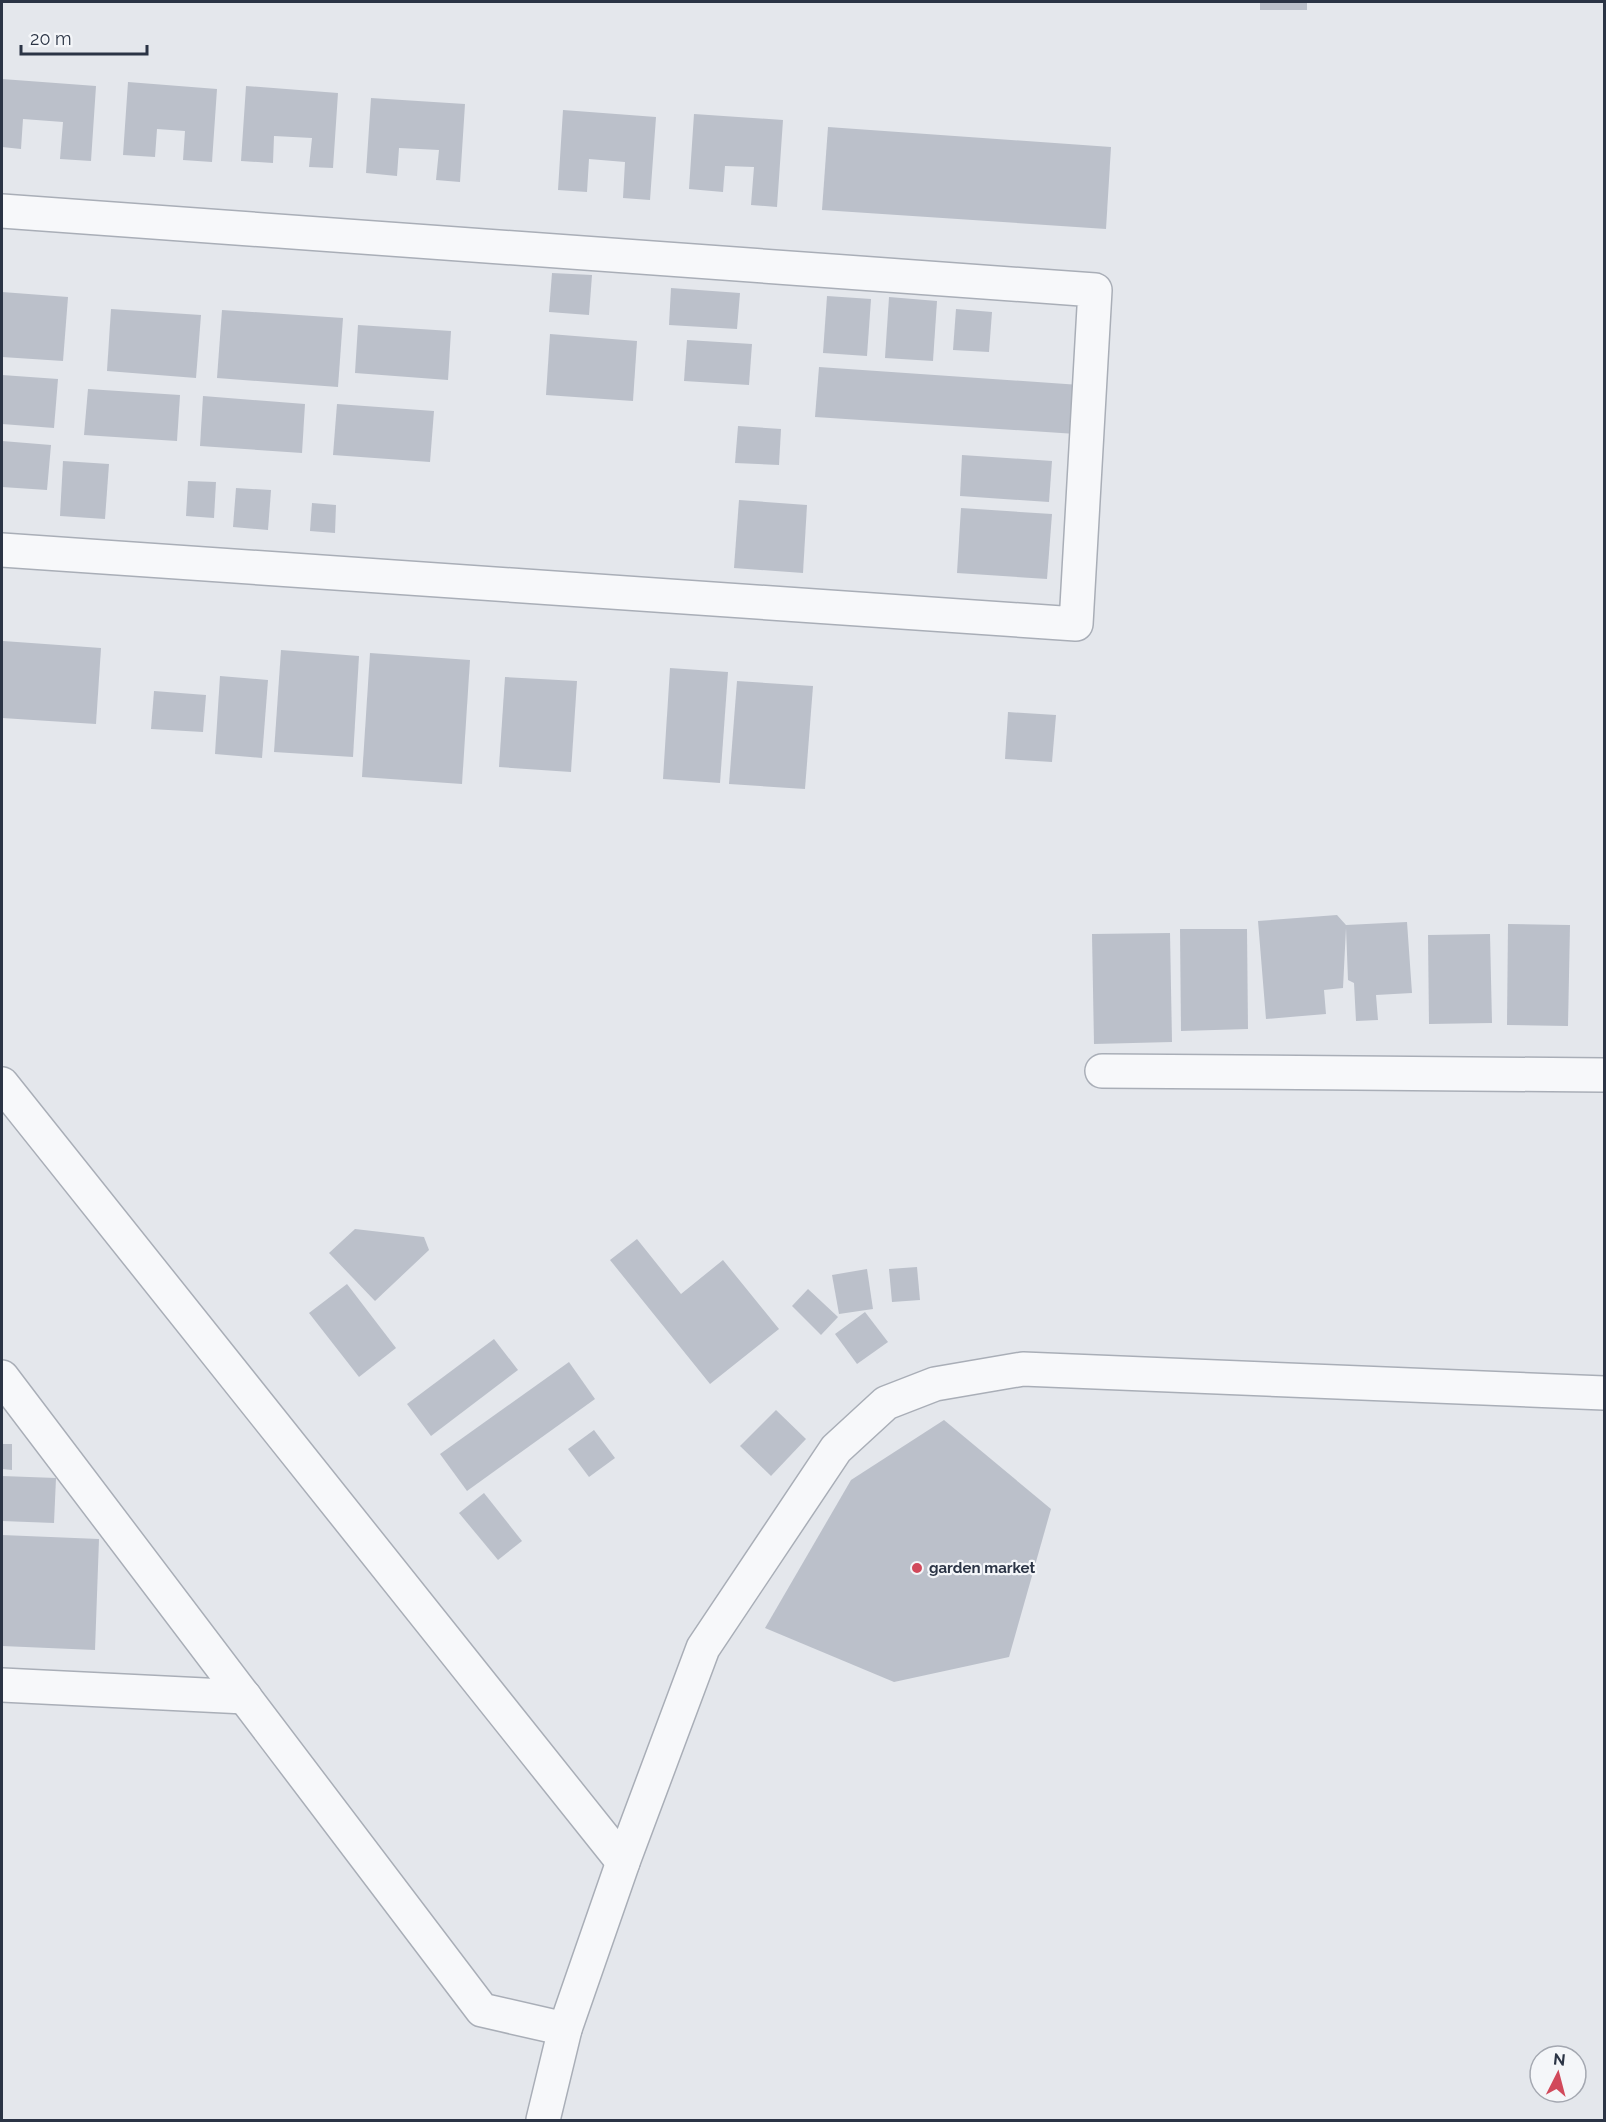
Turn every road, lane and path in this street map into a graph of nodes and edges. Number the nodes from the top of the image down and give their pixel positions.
1 (2, 211) edge
2 (2, 550) edge
3 (1101, 1071) dead end
4 (1605, 1075) edge
5 (2, 1084) edge
6 (2, 1377) edge
7 (1605, 1393) edge
8 (2, 1684) edge
9 (245, 1697) junction
10 (623, 1862) junction
11 (565, 2029) junction
12 (543, 2121) edge

1 - 2 street
3 - 4 street
5 - 10 street
6 - 9 street
7 - 10 street
8 - 9 street
9 - 11 street
10 - 11 street
11 - 12 street

